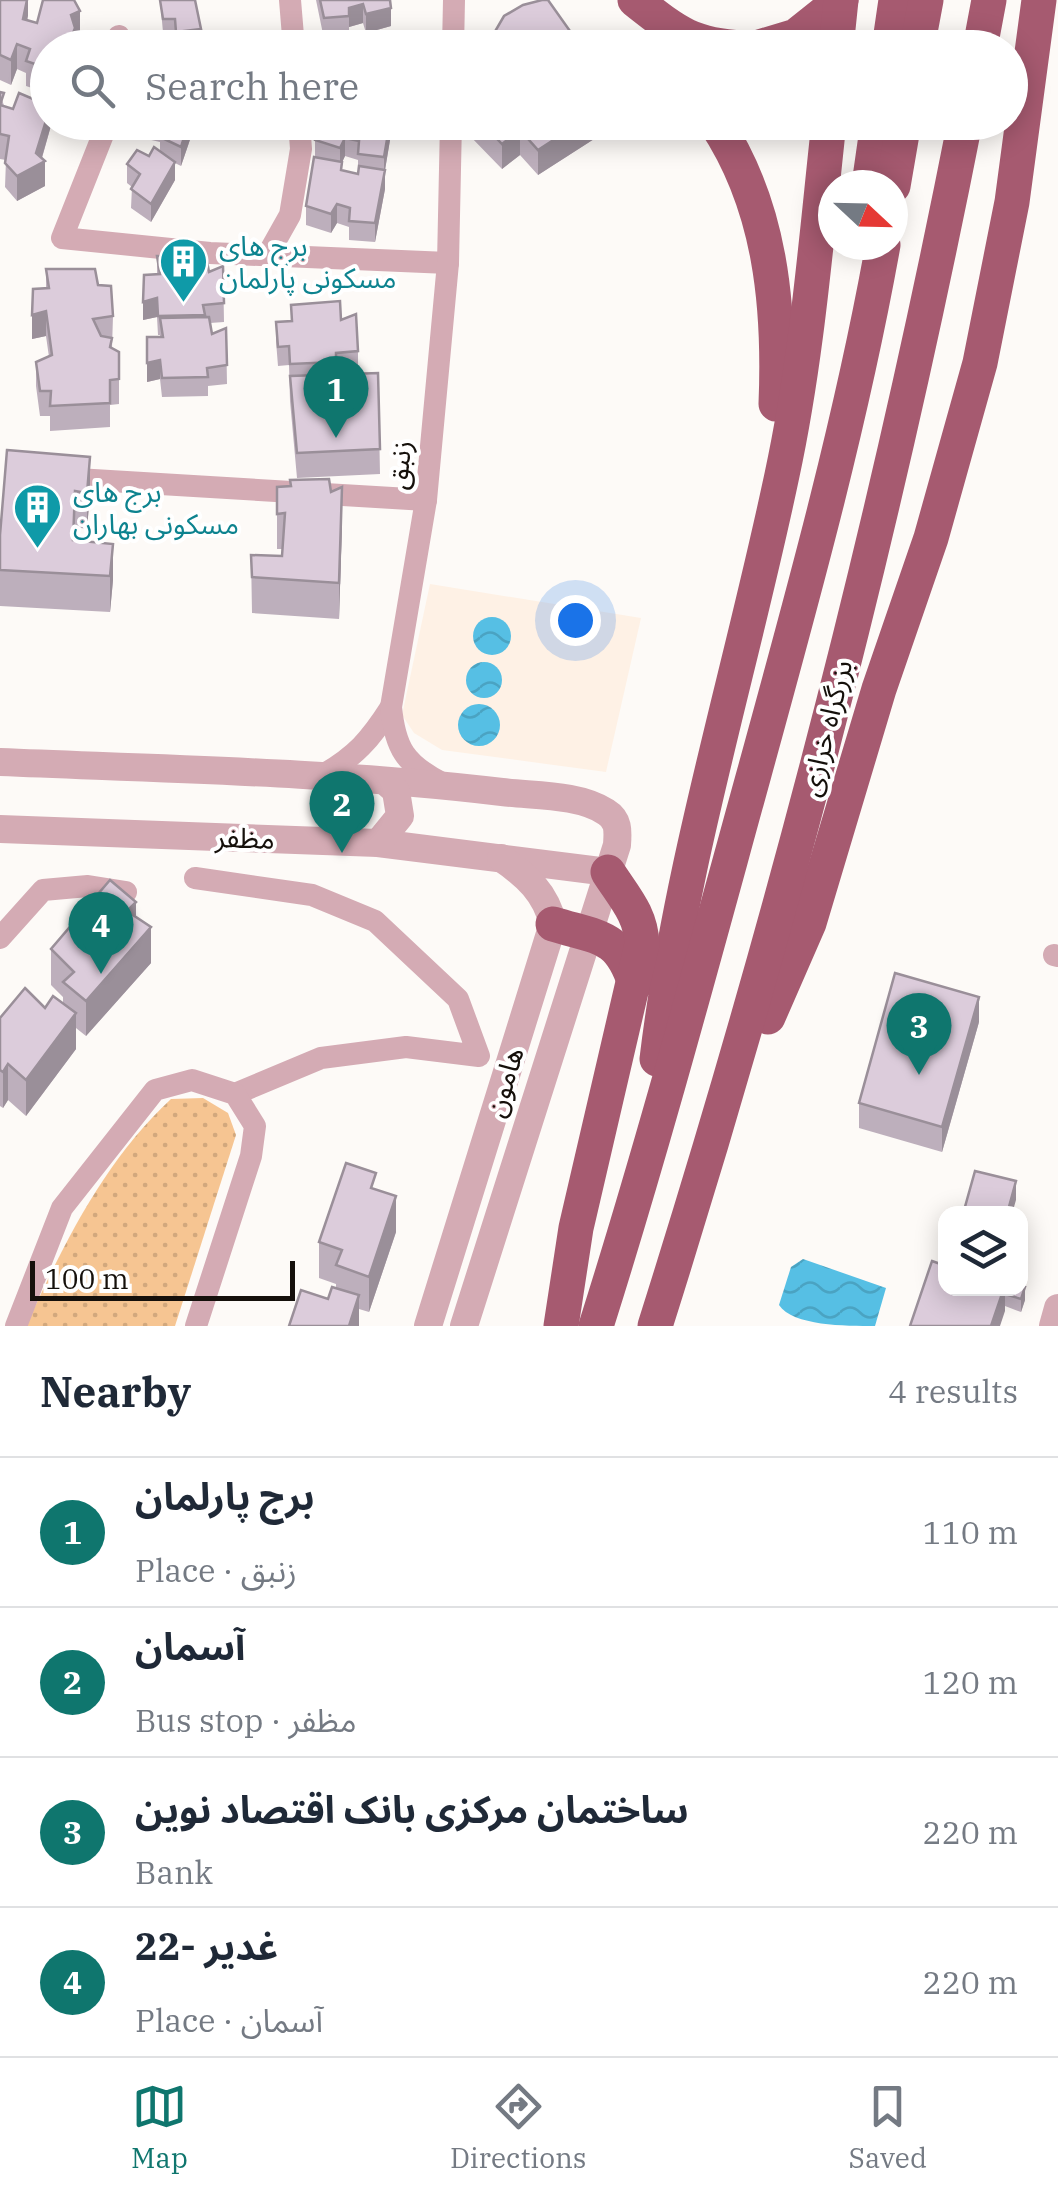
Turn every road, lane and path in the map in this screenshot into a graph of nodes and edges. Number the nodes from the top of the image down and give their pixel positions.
1 (290, 0) edge
2 (454, 0) edge
3 (618, 0) edge
4 (635, 0) edge
5 (840, 0) edge
6 (896, 0) edge
7 (926, 0) edge
8 (989, 0) edge
9 (1039, 0) edge
10 (292, 30) edge
11 (453, 30) edge
12 (643, 30) edge
13 (676, 30) edge
14 (803, 30) edge
15 (838, 30) edge
16 (892, 30) edge
17 (921, 30) edge
18 (983, 30) edge
19 (1028, 96) edge
20 (101, 140) edge
21 (300, 140) edge
22 (451, 140) edge
23 (724, 140) edge
24 (827, 140) edge
25 (875, 140) edge
26 (901, 140) edge
27 (961, 140) edge
28 (1021, 140) edge
29 (871, 170) edge
30 (896, 170) edge
31 (266, 256) junction
32 (858, 260) edge
33 (880, 260) edge
34 (448, 263) junction
35 (839, 448) junction
36 (47, 478) edge
37 (426, 500) junction
38 (749, 618) junction
39 (391, 707) junction
40 (0, 762) edge
41 (322, 776) junction
42 (384, 781) junction
43 (448, 786) junction
44 (0, 829) edge
45 (378, 844) junction
46 (499, 857) junction
47 (608, 872) junction
48 (195, 878) dead end
49 (126, 892) edge
50 (553, 924) junction
51 (588, 935) junction
52 (0, 938) edge
53 (635, 984) junction
54 (235, 1094) junction
55 (712, 1147) junction
56 (643, 1177) junction
57 (1058, 1308) edge
58 (16, 1326) edge
59 (196, 1326) edge
60 (428, 1326) edge
61 (464, 1326) edge
62 (561, 1326) edge
63 (596, 1326) edge
64 (655, 1326) edge
65 (1053, 1326) edge

1 - 10 street
2 - 11 street
3 - 12 highway
4 - 13 highway
5 - 14 highway
5 - 15 highway
6 - 16 highway
7 - 17 highway
8 - 18 highway
9 - 19 highway
20 - 31 street
21 - 31 street
22 - 34 street, زنبق
23 - 38 highway
24 - 38 highway
25 - 29 highway
26 - 30 highway
27 - 55 highway, بزرگراه خرازی
28 - 55 highway
31 - 34 street
32 - 35 highway
33 - 35 highway, بزرگراه خرازی
34 - 37 street, زنبق
35 - 56 highway, بزرگراه خرازی
36 - 37 street
37 - 39 street, زنبق
38 - 56 highway
39 - 41 street
39 - 43 street, زنبق
40 - 41 street
41 - 42 street
42 - 43 street
42 - 45 street
43 - 47 street, هامون
44 - 45 street, مظفر
45 - 46 street, مظفر
46 - 47 street, مظفر
46 - 50 street
47 - 51 street, هامون
47 - 53 highway
48 - 54 street
49 - 52 street
50 - 51 highway
50 - 60 street, هامون
51 - 53 highway
51 - 61 street, هامون
53 - 62 highway
54 - 58 street
54 - 59 street
55 - 64 highway, بزرگراه خرازی
56 - 63 highway, بزرگراه خرازی
57 - 65 street

